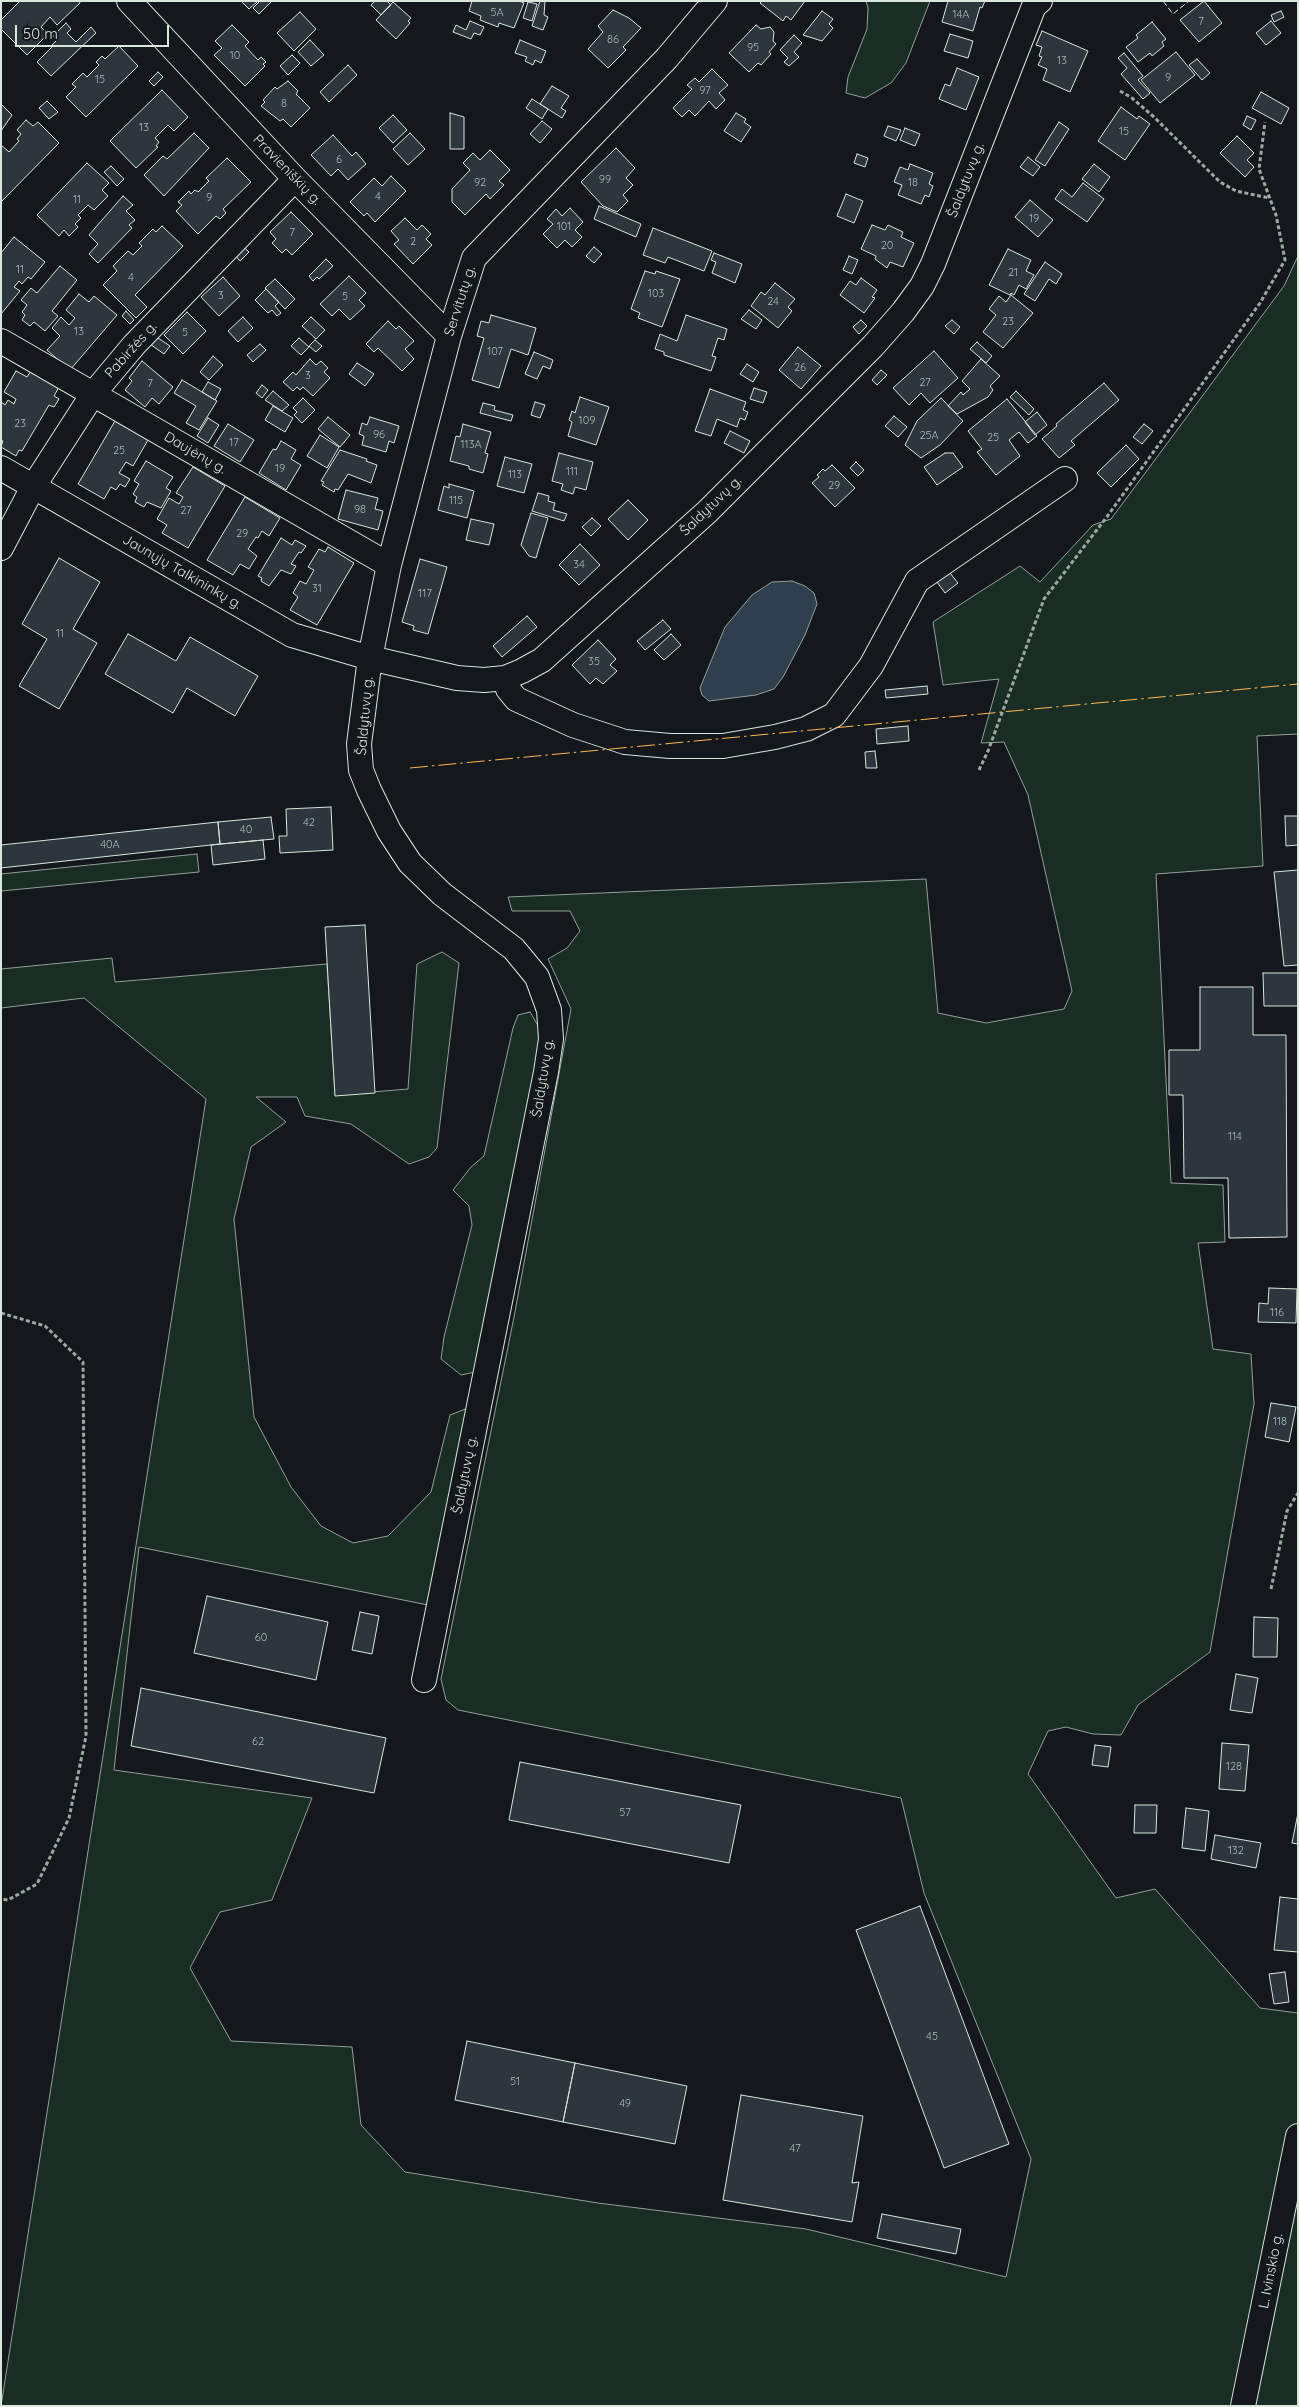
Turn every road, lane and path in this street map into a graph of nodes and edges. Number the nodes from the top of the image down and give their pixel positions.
1 (716, 1) edge
2 (1040, 1) edge
3 (136, 4) edge
4 (1120, 91) dead end
5 (1265, 122) dead end
6 (295, 179) junction
7 (1270, 198) junction
8 (449, 336) junction
9 (1, 341) edge
10 (93, 394) junction
11 (1, 468) edge
12 (1066, 479) dead end
13 (33, 487) junction
14 (1, 548) edge
15 (389, 565) junction
16 (370, 658) junction
17 (505, 678) junction
18 (979, 770) dead end
19 (1, 1313) edge
20 (1298, 1493) edge
21 (1271, 1589) dead end
22 (424, 1680) dead end
23 (1, 1899) edge
24 (1298, 2136) edge
25 (1243, 2406) edge

1 - 8 street, Servitutų g.
2 - 17 street, Šaldytuvų g.
3 - 6 street, Pravieniškių g.
4 - 7 path
5 - 7 path
6 - 8 street, Pravieniškių g.
6 - 10 street, Pabiržės g.
7 - 18 path
8 - 15 street, Servitutų g.
9 - 10 street, Daujėnų g.
10 - 13 street, Pabiržės g.
10 - 15 street, Daujėnų g.
11 - 13 street, Jaunųjų Talkininkų g.
12 - 17 street
13 - 14 street, Pabiržės g.
13 - 16 street, Jaunųjų Talkininkų g.
15 - 16 street, Servitutų g.
16 - 17 street, Šaldytuvų g.
16 - 22 street, Šaldytuvų g.
19 - 23 path
20 - 21 path
24 - 25 street, L. Ivinskio g.

